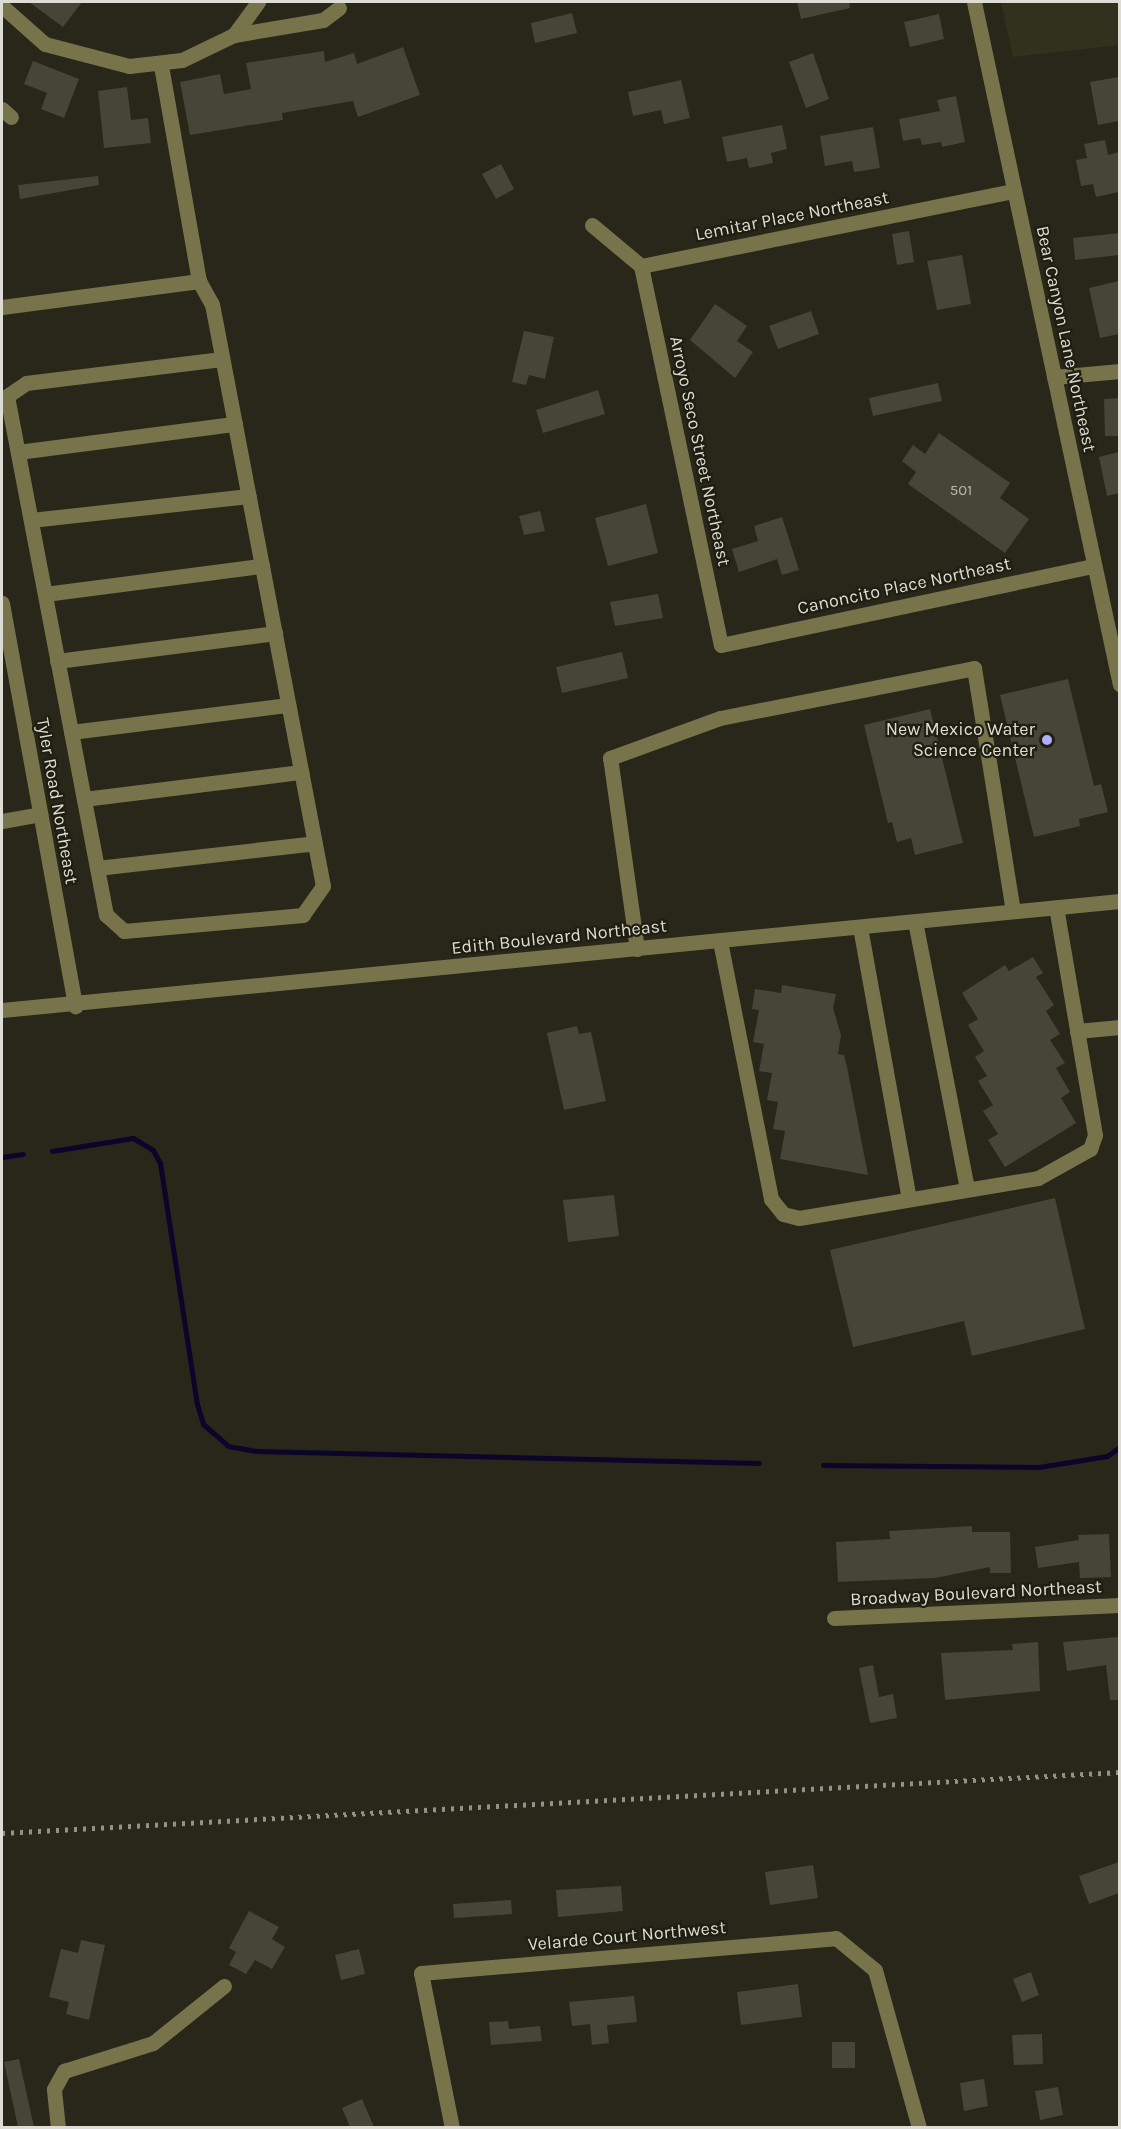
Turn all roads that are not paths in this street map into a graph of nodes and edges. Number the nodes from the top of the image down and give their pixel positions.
1 (258, 2) edge
2 (974, 2) edge
3 (2, 6) edge
4 (339, 8) dead end
5 (234, 34) junction
6 (161, 65) junction
7 (1014, 191) junction
8 (592, 225) dead end
9 (641, 266) junction
10 (199, 281) junction
11 (2, 308) edge
12 (222, 359) junction
13 (1119, 370) edge
14 (1054, 377) junction
15 (235, 424) junction
16 (18, 452) junction
17 (249, 496) junction
18 (31, 520) junction
19 (262, 566) junction
20 (1094, 566) junction
21 (45, 594) junction
22 (2, 603) edge
23 (275, 633) junction
24 (721, 645) joint
25 (57, 661) junction
26 (1119, 685) edge
27 (288, 705) junction
28 (71, 732) junction
29 (301, 772) junction
30 (84, 799) junction
31 (40, 814) junction
32 (2, 821) edge
33 (315, 843) junction
34 (97, 868) junction
35 (1119, 901) edge
36 (1056, 907) junction
37 (1013, 911) junction
38 (915, 921) junction
39 (860, 927) junction
40 (720, 941) junction
41 (637, 949) junction
42 (75, 1006) junction
43 (2, 1011) edge
44 (1119, 1027) edge
45 (1077, 1031) junction
46 (967, 1188) junction
47 (909, 1198) junction
48 (1119, 1605) edge
49 (834, 1618) dead end
50 (224, 1986) dead end
51 (58, 2127) edge
52 (452, 2127) edge
53 (919, 2127) edge

1 - 5 street
2 - 7 street, Bear Canyon Lane Northeast
3 - 6 street
4 - 5 street
5 - 6 street
6 - 10 street
7 - 9 street, Lemitar Place Northeast
7 - 14 street, Bear Canyon Lane Northeast
8 - 9 street
9 - 24 street, Arroyo Seco Street Northeast
10 - 11 street
10 - 12 street
12 - 15 street
12 - 16 street
13 - 14 street
14 - 20 street, Bear Canyon Lane Northeast
15 - 16 street
15 - 17 street
16 - 18 street
17 - 18 street
17 - 19 street
18 - 21 street
19 - 21 street
19 - 23 street
20 - 24 street, Canoncito Place Northeast
20 - 26 street, Bear Canyon Lane Northeast
21 - 25 street
22 - 31 street, Tyler Road Northeast
23 - 25 street
23 - 27 street
25 - 28 street
27 - 28 street
27 - 29 street
28 - 30 street
29 - 30 street
29 - 33 street
30 - 34 street
31 - 32 street
31 - 42 street, Tyler Road Northeast
33 - 34 street
33 - 34 street
35 - 36 street, Edith Boulevard Northeast
36 - 37 street, Edith Boulevard Northeast
36 - 45 street
37 - 38 street, Edith Boulevard Northeast
37 - 41 street
38 - 39 street, Edith Boulevard Northeast
38 - 46 street
39 - 40 street, Edith Boulevard Northeast
39 - 47 street
40 - 41 street, Edith Boulevard Northeast
40 - 47 street
41 - 42 street, Edith Boulevard Northeast
42 - 43 street, Edith Boulevard Northeast
44 - 45 street
45 - 46 street
46 - 47 street
48 - 49 street, Broadway Boulevard Northeast
50 - 51 street
52 - 53 street, Velarde Court Northwest

